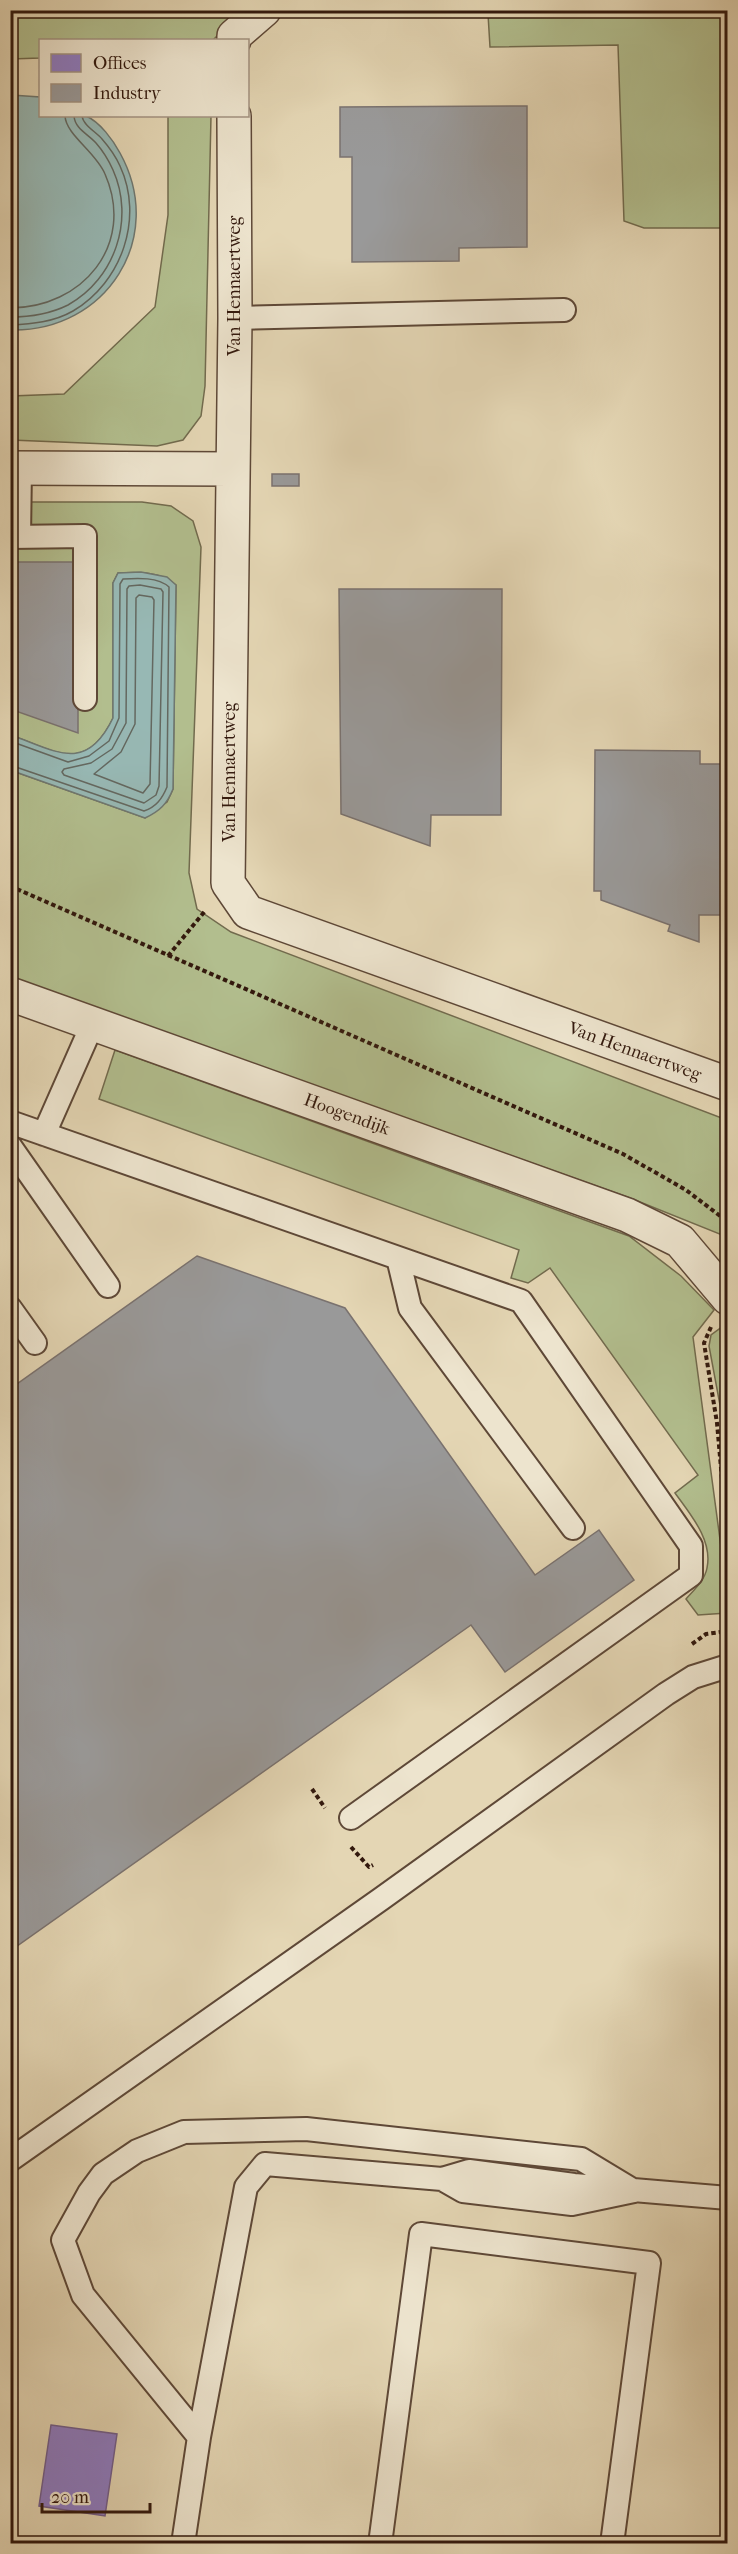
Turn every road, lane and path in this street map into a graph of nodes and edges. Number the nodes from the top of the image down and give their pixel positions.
1 (264, 10) edge
2 (234, 39) edge
3 (234, 117) edge
4 (564, 310) dead end
5 (235, 318) junction
6 (15, 468) edge
7 (231, 469) junction
8 (15, 537) edge
9 (86, 699) dead end
10 (228, 883) junction
11 (10, 886) edge
12 (168, 956) junction
13 (10, 994) edge
14 (93, 1023) junction
15 (728, 1084) edge
16 (10, 1122) edge
17 (44, 1134) junction
18 (10, 1146) edge
19 (728, 1222) edge
20 (398, 1258) junction
21 (108, 1286) dead end
22 (10, 1308) edge
23 (723, 1309) edge
24 (35, 1343) dead end
25 (573, 1527) dead end
26 (728, 1546) edge
27 (728, 1631) edge
28 (689, 1646) dead end
29 (728, 1666) edge
30 (312, 1789) dead end
31 (341, 1817) joint
32 (349, 1844) dead end
33 (380, 1862) dead end
34 (10, 2160) edge
35 (634, 2191) junction
36 (728, 2198) edge
37 (199, 2437) junction
38 (183, 2544) edge
39 (380, 2544) edge
40 (612, 2544) edge

1 - 2 street
3 - 5 street, Van Hennaertweg
4 - 5 lane
5 - 7 street, Van Hennaertweg
6 - 7 street
6 - 8 lane
7 - 10 street, Van Hennaertweg
8 - 9 lane
10 - 12 path
10 - 15 street, Van Hennaertweg
11 - 12 path
12 - 19 path
13 - 14 street, Hoogendijk
14 - 17 lane
14 - 23 street, Hoogendijk
16 - 17 lane
17 - 20 lane
18 - 21 lane
20 - 25 lane
20 - 31 lane
22 - 24 lane
23 - 26 path
27 - 28 path
29 - 34 lane
30 - 31 path
32 - 33 path
35 - 36 lane
35 - 37 lane
35 - 37 lane
37 - 38 lane
39 - 40 lane

